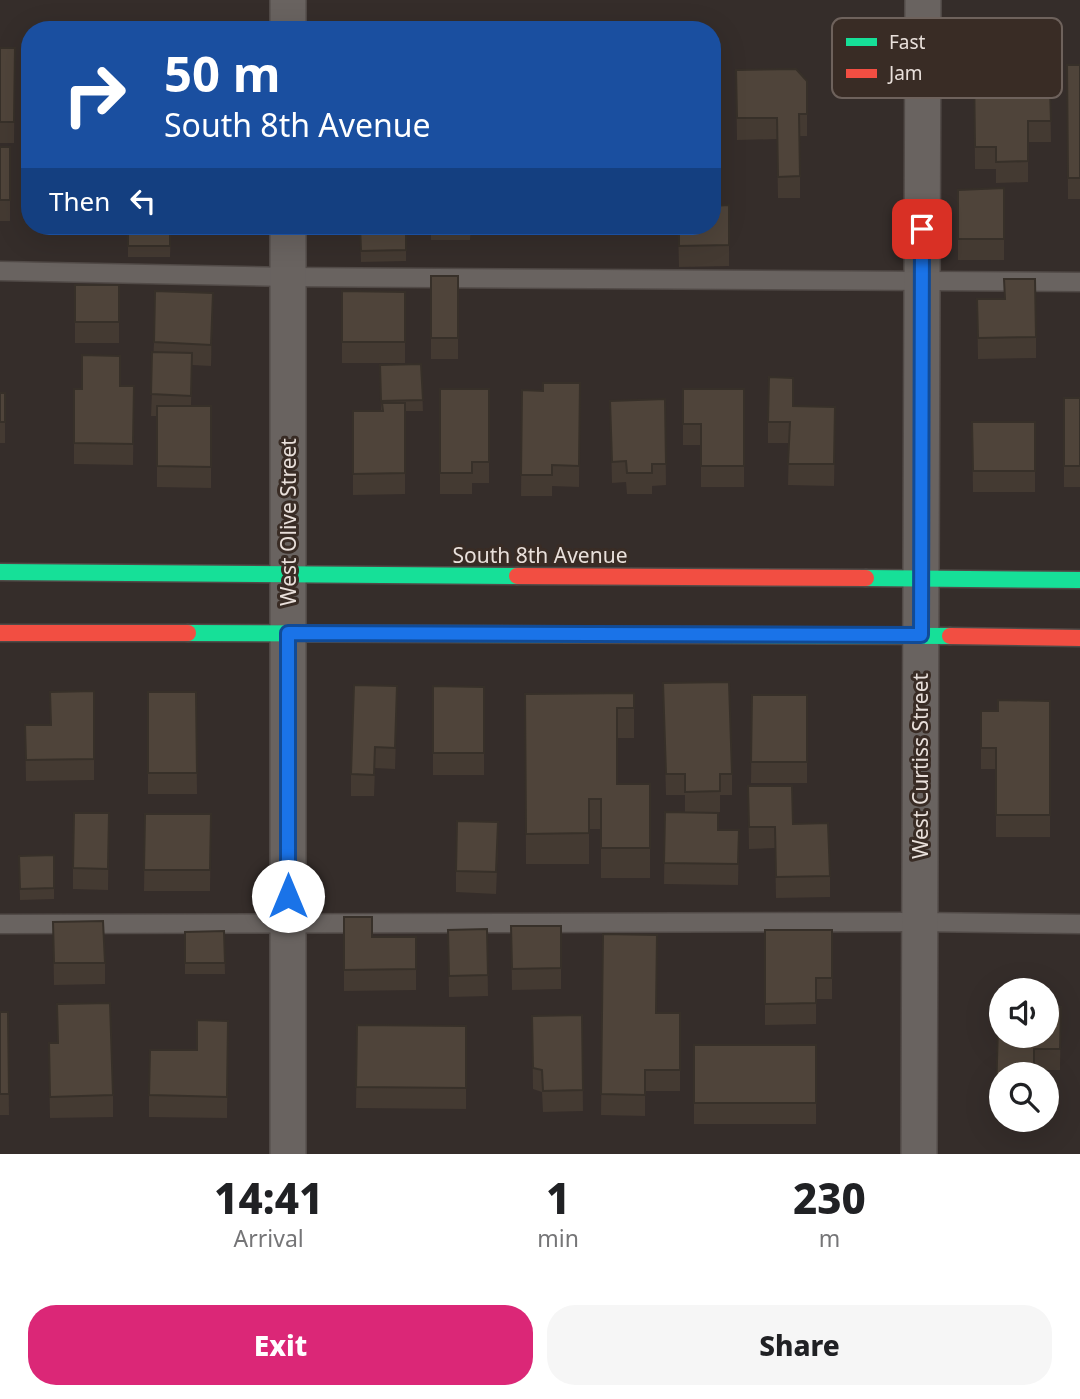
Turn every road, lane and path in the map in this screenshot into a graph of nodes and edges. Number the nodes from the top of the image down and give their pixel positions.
1 (288, 0) edge
2 (923, 0) edge
3 (923, 18) edge
4 (288, 21) edge
5 (923, 98) edge
6 (288, 235) edge
7 (0, 271) edge
8 (288, 277) junction
9 (922, 281) junction
10 (1080, 282) edge
11 (0, 572) edge
12 (288, 575) junction
13 (921, 579) junction
14 (1080, 580) edge
15 (0, 633) edge
16 (288, 633) junction
17 (921, 635) junction
18 (1080, 638) edge
19 (288, 922) junction
20 (920, 922) junction
21 (0, 924) edge
22 (1080, 924) edge
23 (288, 1154) edge
24 (919, 1154) edge

1 - 4 street
2 - 3 street, West Curtiss Street
5 - 9 street, West Curtiss Street
6 - 8 street, West Olive Street
7 - 8 lane
8 - 9 lane
8 - 12 street, West Olive Street
9 - 10 lane
9 - 13 street, West Curtiss Street
11 - 12 street, South 8th Avenue
12 - 13 street, South 8th Avenue
12 - 16 street, West Olive Street
13 - 14 street, South 8th Avenue
13 - 17 street, West Curtiss Street
15 - 16 street
16 - 17 street
16 - 19 street, West Olive Street
17 - 18 street
17 - 20 street, West Curtiss Street
19 - 20 lane
19 - 21 lane
19 - 23 street, West Olive Street
20 - 22 lane
20 - 24 street, West Curtiss Street

